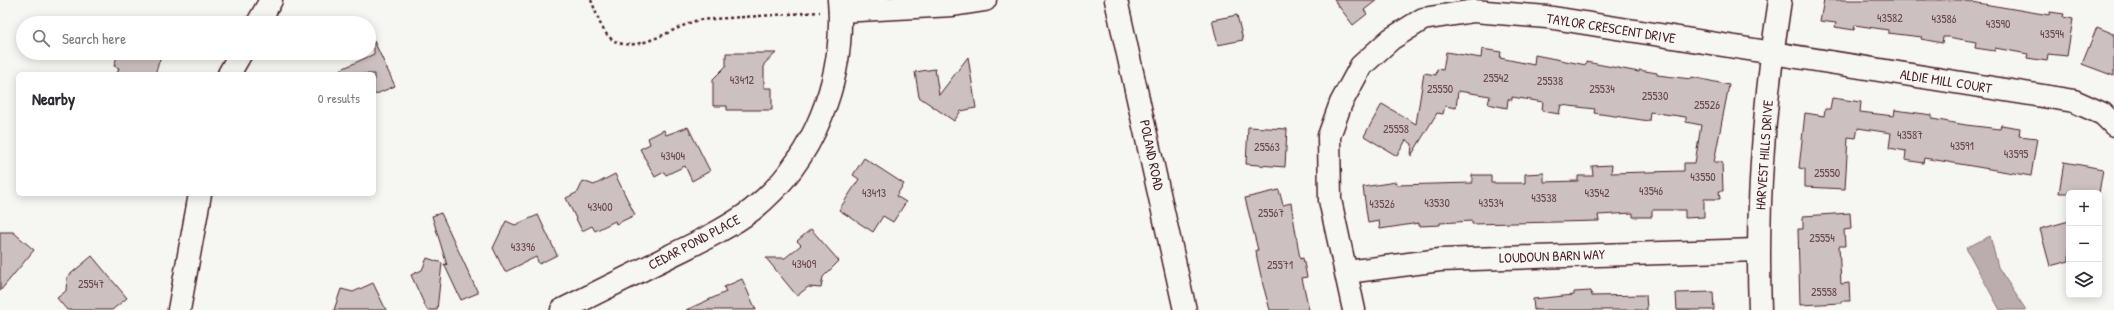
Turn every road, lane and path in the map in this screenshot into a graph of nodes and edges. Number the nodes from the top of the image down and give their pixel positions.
1 (271, 0) edge
2 (591, 0) edge
3 (985, 0) edge
4 (1116, 0) edge
5 (1780, 0) edge
6 (840, 6) edge
7 (262, 16) edge
8 (1772, 53) junction
9 (237, 60) edge
10 (230, 72) edge
11 (2114, 125) edge
12 (200, 196) edge
13 (1757, 250) junction
14 (1347, 272) junction
15 (178, 310) edge
16 (562, 310) edge
17 (1186, 310) edge
18 (1354, 310) edge
19 (1760, 310) edge

1 - 7 street
2 - 6 path
3 - 6 street
4 - 17 street, POLAND ROAD
5 - 8 street, HARVEST HILLS DRIVE
6 - 16 street, CEDAR POND PLACE
8 - 11 street, ALDIE MILL COURT
8 - 13 street, HARVEST HILLS DRIVE
8 - 14 street, TAYLOR CRESCENT DRIVE
9 - 10 street
12 - 15 street
13 - 14 street, LOUDOUN BARN WAY
13 - 19 street, HARVEST HILLS DRIVE
14 - 18 street, TAYLOR CRESCENT DRIVE

